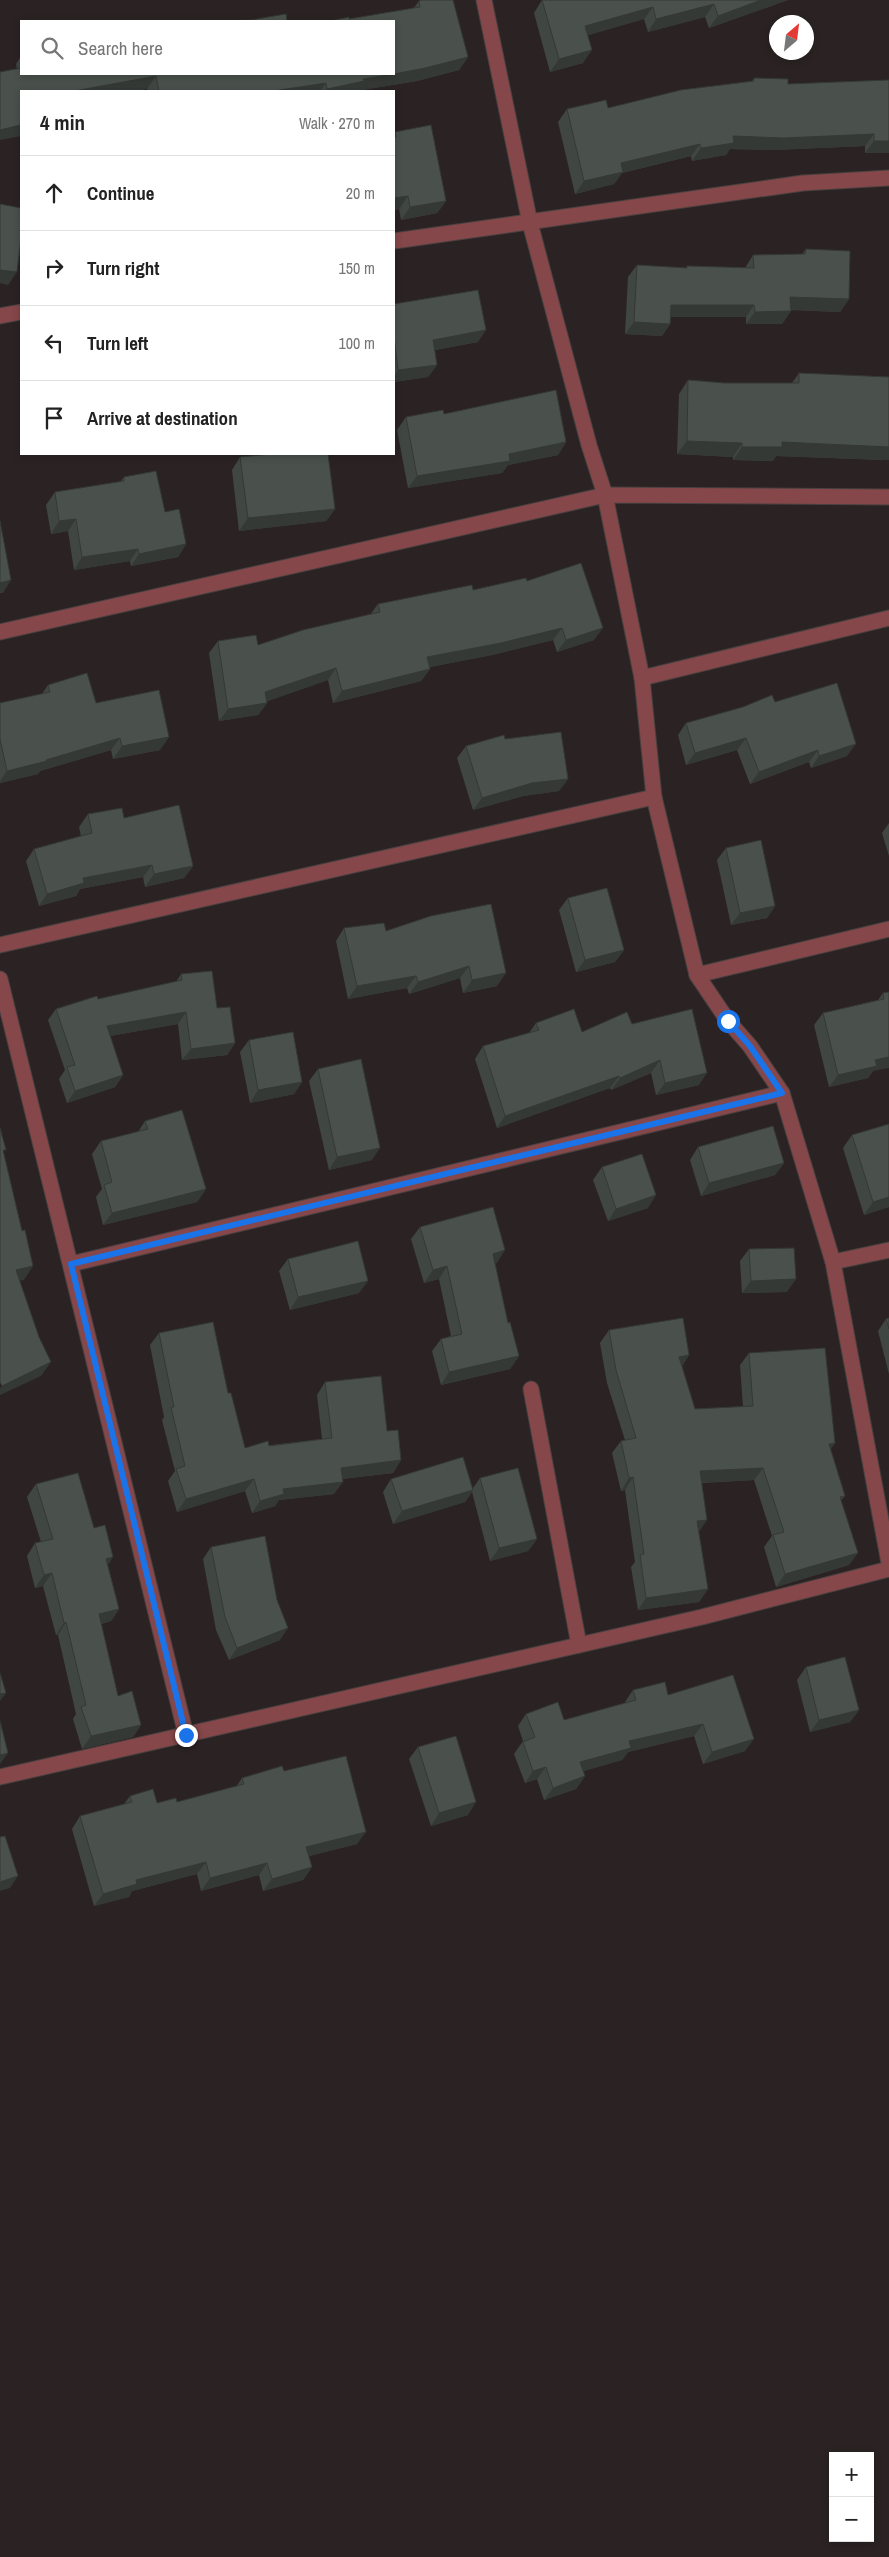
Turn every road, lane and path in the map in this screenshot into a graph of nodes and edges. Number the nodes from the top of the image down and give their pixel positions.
1 (484, 0) edge
2 (889, 178) edge
3 (530, 223) junction
4 (395, 241) edge
5 (20, 312) edge
6 (0, 316) edge
7 (605, 495) junction
8 (889, 497) edge
9 (889, 618) edge
10 (0, 632) edge
11 (642, 678) junction
12 (654, 797) junction
13 (889, 929) edge
14 (0, 945) edge
15 (697, 975) junction
16 (0, 979) edge
17 (782, 1093) junction
18 (889, 1250) edge
19 (833, 1262) junction
20 (71, 1264) junction
21 (531, 1389) dead end
22 (889, 1563) edge
23 (889, 1568) edge
24 (578, 1645) junction
25 (186, 1735) junction
26 (0, 1777) edge

1 - 3 street
2 - 3 street
3 - 4 street
3 - 7 street
5 - 6 street
7 - 8 street
7 - 10 street
7 - 11 street
9 - 11 street
11 - 12 street
12 - 14 street
12 - 15 street
13 - 15 street
15 - 17 street
16 - 20 street
17 - 19 street
17 - 20 street
18 - 19 street
19 - 22 street
20 - 25 street
21 - 24 street
23 - 24 street
24 - 25 street
25 - 26 street

